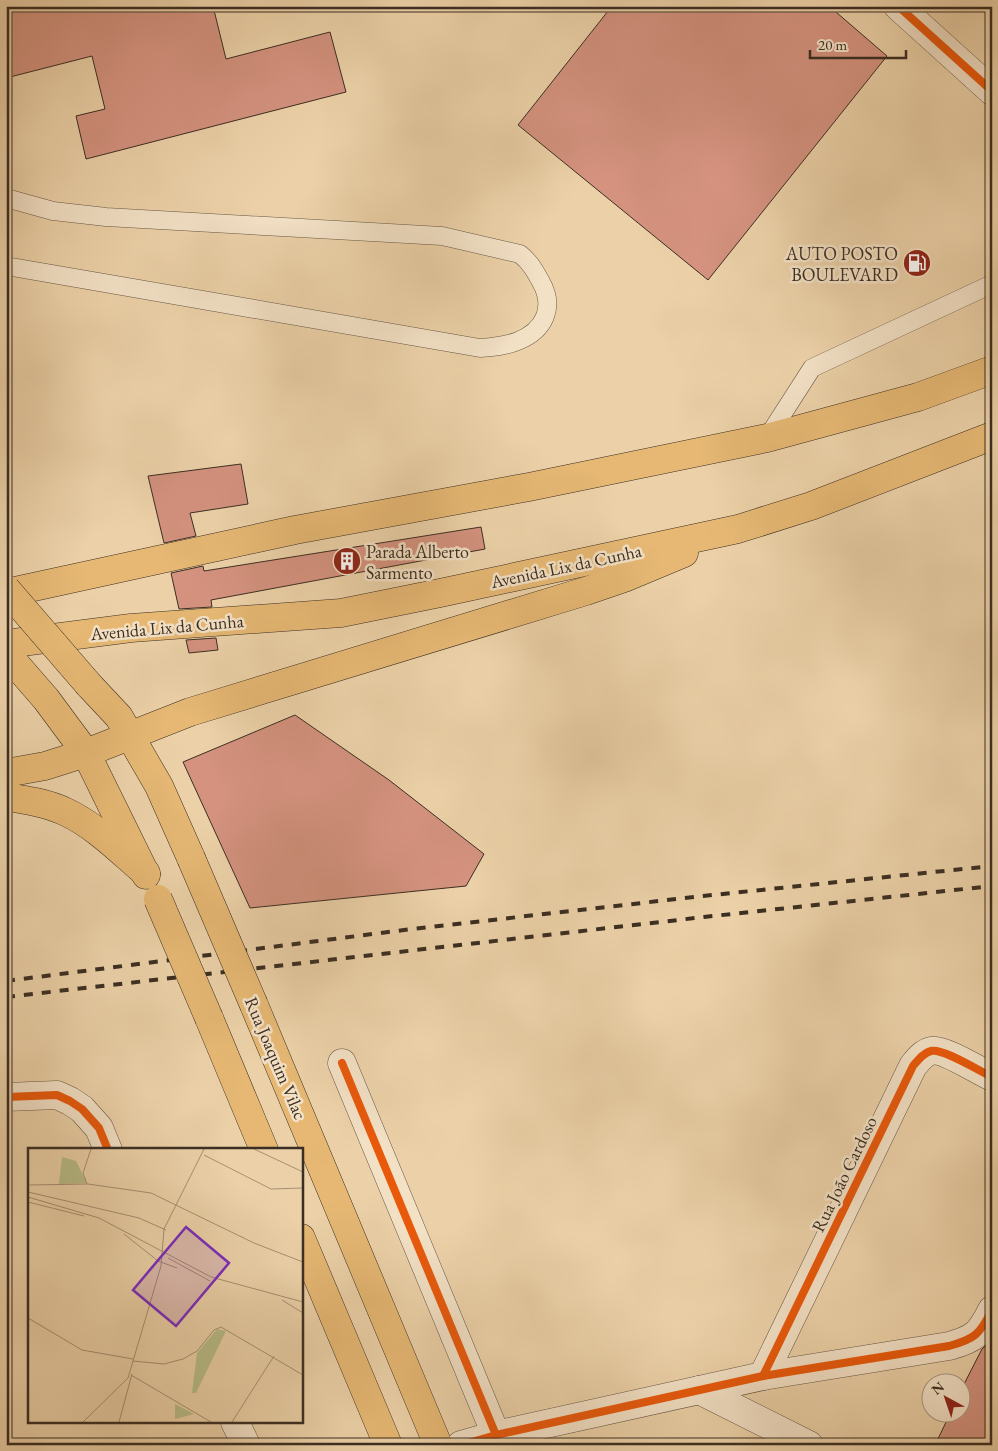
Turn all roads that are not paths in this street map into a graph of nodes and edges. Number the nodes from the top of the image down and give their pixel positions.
1 (898, 6) edge
2 (992, 92) edge
3 (6, 198) edge
4 (6, 266) edge
5 (992, 284) edge
6 (992, 370) edge
7 (992, 436) edge
8 (767, 438) junction
9 (738, 529) junction
10 (6, 589) edge
11 (6, 593) edge
12 (6, 644) edge
13 (6, 653) edge
14 (130, 736) junction
15 (86, 753) junction
16 (6, 773) edge
17 (6, 797) edge
18 (146, 873) junction
19 (342, 1063) dead end
20 (992, 1077) edge
21 (6, 1097) edge
22 (107, 1148) edge
23 (263, 1148) edge
24 (302, 1240) edge
25 (992, 1310) edge
26 (763, 1376) junction
27 (699, 1390) junction
28 (236, 1424) edge
29 (496, 1435) junction
30 (246, 1445) edge
31 (388, 1445) edge
32 (438, 1445) edge
33 (461, 1445) edge
34 (809, 1445) edge

1 - 2 street
3 - 4 lane
5 - 8 lane
6 - 8 main road
7 - 9 main road, Avenida Lix da Cunha
8 - 11 main road
9 - 12 main road, Avenida Lix da Cunha
9 - 14 main road
10 - 14 main road, Rua Joaquim Vilac, bridge
13 - 15 main road
14 - 15 main road
14 - 32 main road, Rua Joaquim Vilac, bridge
15 - 16 main road
15 - 18 main road
17 - 18 main road
18 - 23 main road, bridge
19 - 29 street
20 - 26 street, Rua João Cardoso
21 - 22 street
24 - 31 main road
25 - 26 street
26 - 27 street
27 - 29 street
27 - 34 street
28 - 30 street
29 - 33 street

